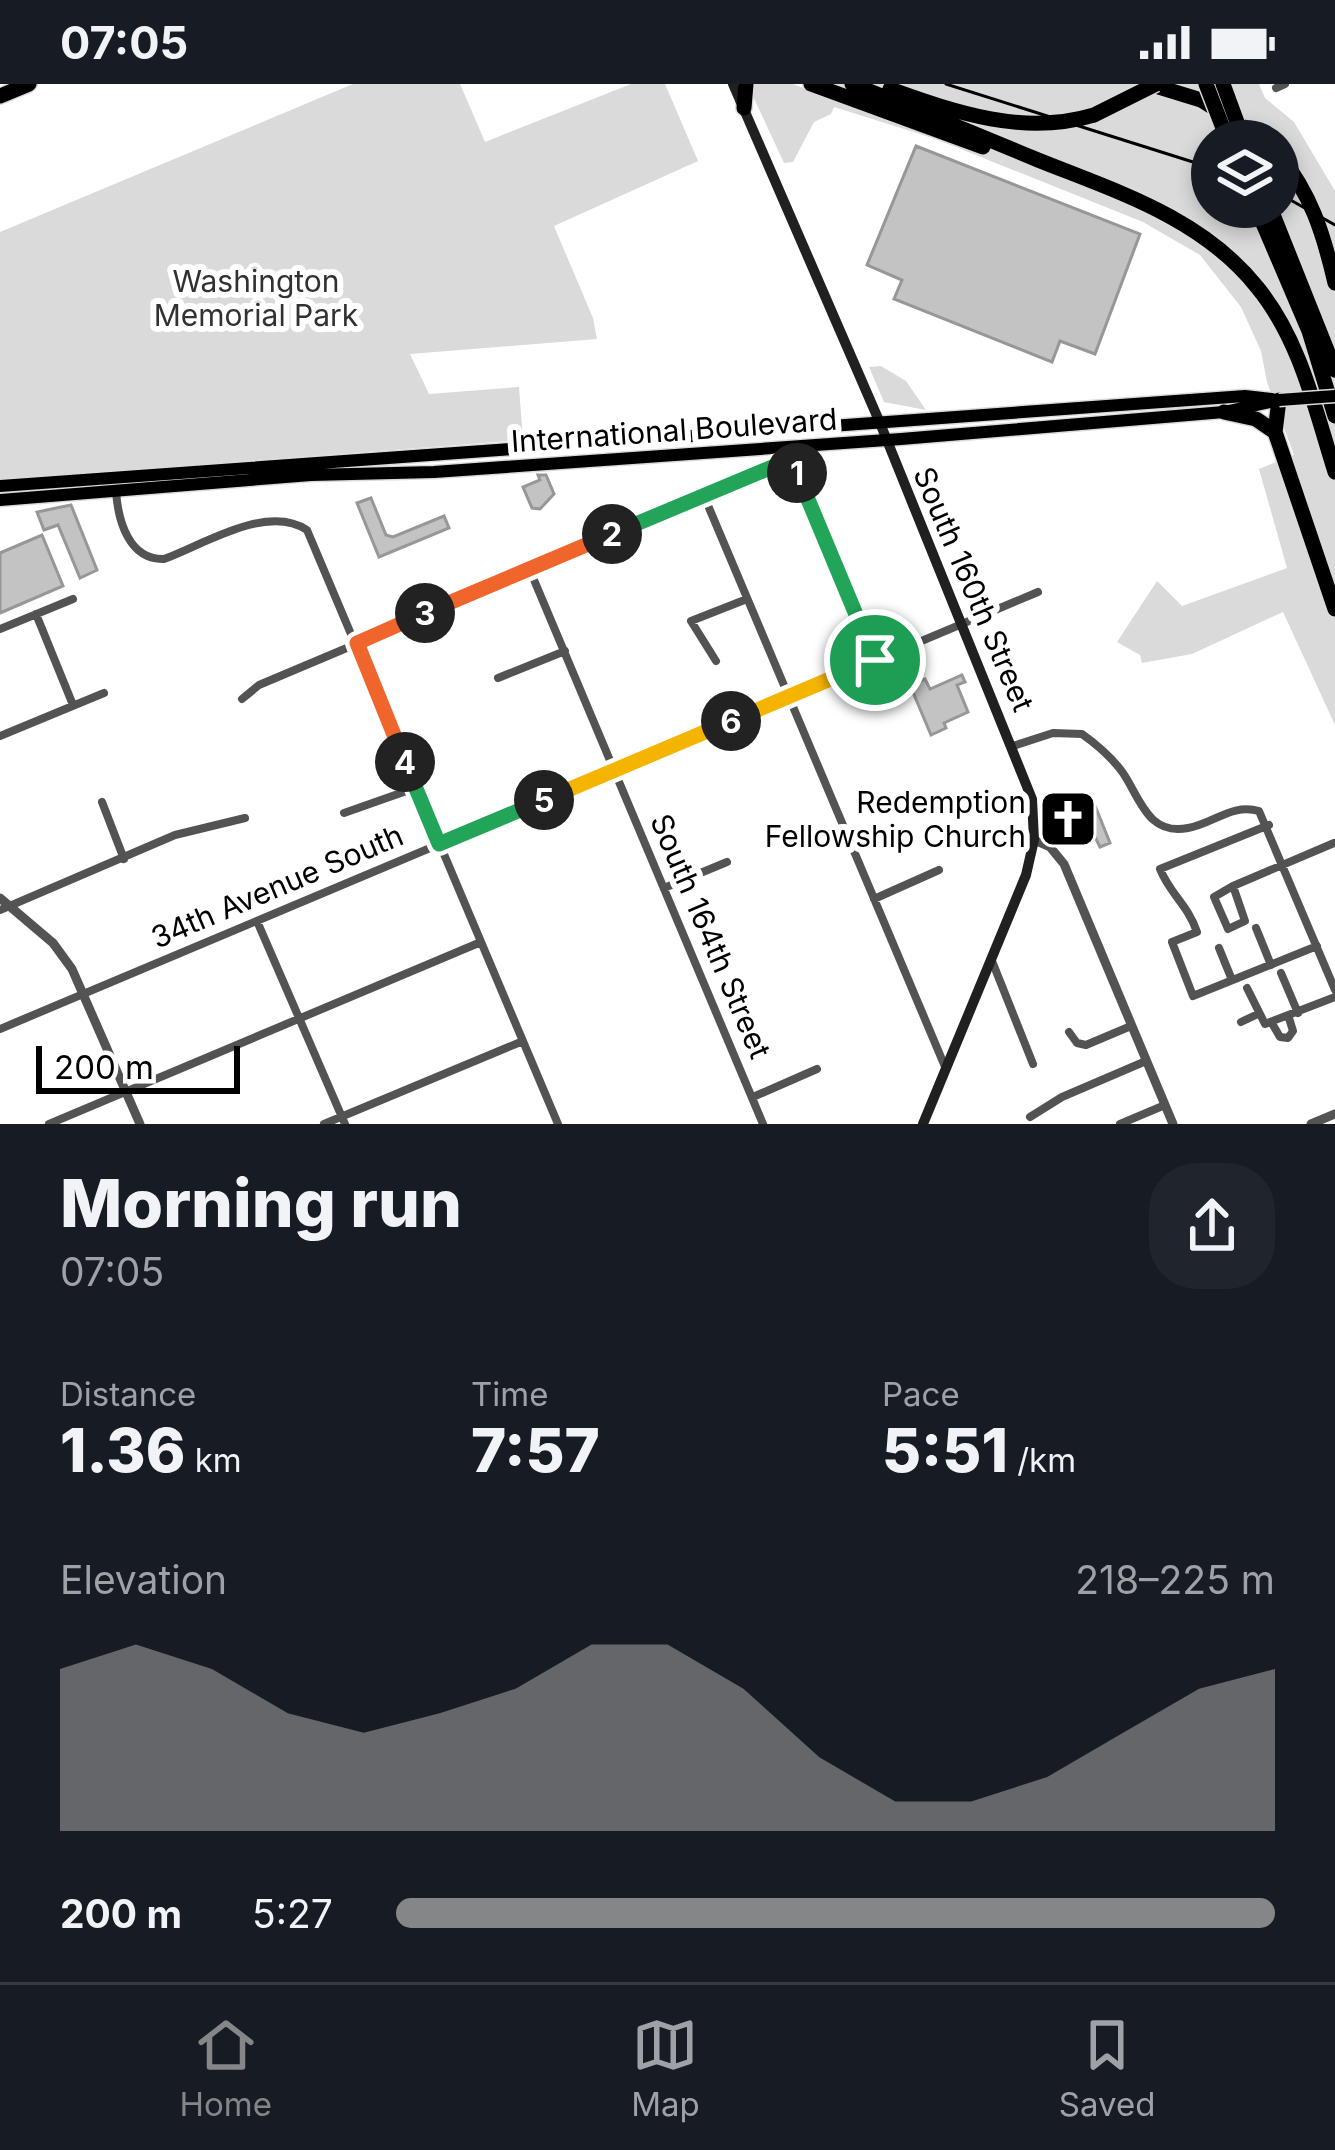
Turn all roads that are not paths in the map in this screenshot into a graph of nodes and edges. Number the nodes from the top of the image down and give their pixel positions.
1 (29, 84) edge
2 (733, 84) edge
3 (746, 84) edge
4 (811, 84) edge
5 (852, 84) edge
6 (876, 84) edge
7 (1153, 84) edge
8 (1207, 84) edge
9 (1223, 84) edge
10 (0, 96) edge
11 (744, 108) junction
12 (1220, 120) edge
13 (1233, 120) edge
14 (1236, 120) edge
15 (1299, 181) edge
16 (1121, 193) junction
17 (1265, 228) edge
18 (1278, 228) edge
19 (1335, 283) edge
20 (1335, 370) edge
21 (1335, 396) edge
22 (1279, 400) junction
23 (1224, 412) junction
24 (1335, 416) edge
25 (880, 423) junction
26 (1275, 432) junction
27 (885, 439) junction
28 (1335, 472) edge
29 (144, 476) junction
30 (0, 486) edge
31 (116, 491) junction
32 (704, 496) junction
33 (0, 500) edge
34 (529, 568) junction
35 (1038, 592) dead end
36 (73, 599) dead end
37 (746, 599) junction
38 (1335, 609) edge
39 (36, 614) junction
40 (962, 622) junction
41 (0, 629) edge
42 (357, 643) junction
43 (565, 650) junction
44 (875, 660) junction
45 (716, 662) dead end
46 (498, 678) dead end
47 (104, 692) dead end
48 (789, 697) junction
49 (242, 699) dead end
50 (73, 705) junction
51 (0, 736) edge
52 (1013, 746) junction
53 (616, 770) junction
54 (415, 788) junction
55 (102, 802) dead end
56 (344, 813) dead end
57 (245, 818) dead end
58 (1269, 825) junction
59 (1034, 839) junction
60 (439, 844) junction
61 (1335, 844) edge
62 (124, 859) junction
63 (727, 862) dead end
64 (1284, 864) junction
65 (939, 870) dead end
66 (1233, 886) junction
67 (664, 888) junction
68 (874, 899) junction
69 (3, 904) edge
70 (257, 921) junction
71 (1256, 928) dead end
72 (481, 942) junction
73 (1317, 946) junction
74 (1220, 948) dead end
75 (991, 960) junction
76 (1271, 964) junction
77 (1280, 973) dead end
78 (1232, 980) junction
79 (1247, 988) dead end
80 (85, 992) junction
81 (1335, 994) edge
82 (1258, 1014) junction
83 (1294, 1016) junction
84 (300, 1020) junction
85 (1241, 1022) dead end
86 (1269, 1024) junction
87 (1131, 1026) junction
88 (0, 1028) edge
89 (1069, 1032) dead end
90 (523, 1041) junction
91 (1146, 1061) junction
92 (1033, 1064) dead end
93 (817, 1069) dead end
94 (946, 1069) junction
95 (127, 1092) junction
96 (752, 1097) junction
97 (1165, 1106) junction
98 (1335, 1114) edge
99 (1030, 1117) dead end
100 (343, 1120) edge
101 (49, 1124) edge
102 (140, 1124) edge
103 (324, 1124) edge
104 (558, 1124) edge
105 (764, 1124) edge
106 (923, 1124) edge
107 (1120, 1124) edge
108 (1173, 1124) edge
109 (1311, 1124) edge

1 - 10 highway
2 - 11 main road, South 160th Street
3 - 11 highway
4 - 16 highway
5 - 16 highway
6 - 7 highway, bridge
7 - 13 highway
8 - 12 highway, bridge
9 - 14 highway, bridge
11 - 25 main road, South 160th Street
15 - 19 highway
16 - 28 highway
17 - 24 highway
18 - 20 highway
21 - 22 main road, International Boulevard, bridge
22 - 23 main road, International Boulevard
22 - 25 main road, International Boulevard
22 - 26 highway
23 - 26 highway
23 - 27 main road, International Boulevard
25 - 27 main road, South 160th Street
25 - 29 main road, International Boulevard
26 - 38 highway
27 - 31 main road, International Boulevard
27 - 40 main road, South 160th Street
29 - 30 main road, International Boulevard
29 - 31 main road
31 - 33 main road, International Boulevard
31 - 42 street
32 - 34 street
32 - 37 street
32 - 44 street
34 - 42 street
34 - 43 street, South 164th Street
35 - 40 street, 34th Avenue South
36 - 39 street
37 - 45 street
37 - 48 street
39 - 41 street
39 - 50 street
40 - 44 street, 34th Avenue South
40 - 52 main road, South 160th Street
42 - 49 street
42 - 54 street
43 - 46 street
43 - 53 street, South 164th Street
44 - 48 street, 34th Avenue South
47 - 50 street
48 - 53 street, 34th Avenue South
48 - 68 street
50 - 51 street
52 - 58 street
52 - 59 main road, South 160th Street
53 - 60 street, 34th Avenue South
53 - 67 street, South 164th Street
54 - 56 street
54 - 60 street
55 - 62 street
57 - 62 street
58 - 64 street
58 - 78 street
59 - 75 main road
59 - 87 street
60 - 70 street, 34th Avenue South
60 - 72 street
61 - 64 street
62 - 69 street
63 - 67 street
64 - 66 street
64 - 73 street
65 - 68 street
66 - 66 street
67 - 96 street, South 164th Street
68 - 94 street
69 - 80 street
70 - 80 street, 34th Avenue South
70 - 84 street
71 - 76 street
72 - 84 street
72 - 90 street
73 - 76 street
73 - 81 street
74 - 78 street
75 - 92 street
75 - 94 main road
76 - 78 street
77 - 83 street
79 - 82 street
80 - 88 street, 34th Avenue South
80 - 95 street
81 - 83 street
82 - 85 street
82 - 86 street
83 - 86 street
83 - 86 street
84 - 95 street
84 - 100 street
87 - 89 street
87 - 91 street
90 - 100 street
90 - 104 street
91 - 97 street
91 - 99 street
93 - 96 street
94 - 106 main road
95 - 101 street
95 - 102 street
96 - 105 street, South 164th Street
97 - 107 street
97 - 108 street
98 - 109 street
100 - 103 street

